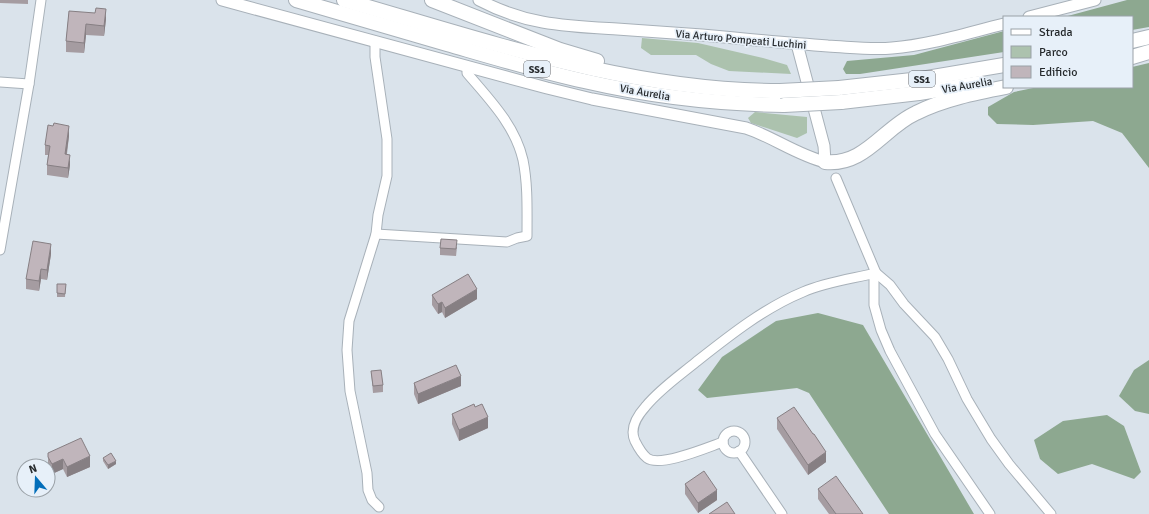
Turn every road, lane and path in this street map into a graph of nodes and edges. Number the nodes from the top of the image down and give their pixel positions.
1 (41, 0) edge
2 (222, 0) edge
3 (296, 0) edge
4 (344, 0) edge
5 (432, 0) edge
6 (479, 0) edge
7 (1095, 0) edge
8 (1033, 16) edge
9 (1003, 24) edge
10 (1149, 37) edge
11 (375, 41) junction
12 (1133, 41) edge
13 (797, 44) junction
14 (1149, 52) edge
15 (1133, 56) edge
16 (1003, 65) edge
17 (467, 66) junction
18 (1003, 79) edge
19 (0, 82) edge
20 (29, 84) junction
21 (696, 87) junction
22 (1003, 88) edge
23 (825, 162) junction
24 (836, 178) dead end
25 (376, 234) junction
26 (0, 250) edge
27 (876, 273) junction
28 (723, 442) junction
29 (739, 451) junction
30 (379, 507) dead end
31 (782, 514) edge
32 (990, 514) edge
33 (1051, 514) edge

1 - 20 street
2 - 11 street
3 - 18 highway, Via Aurelia / SS1, bridge
4 - 21 highway, Via Aurelia / SS1
5 - 21 highway
6 - 13 street, Via Arturo Pompeati Luchini
7 - 8 street
9 - 13 street, Via Arturo Pompeati Luchini
10 - 12 highway
11 - 17 street
11 - 25 street
13 - 23 street
14 - 15 highway
16 - 21 highway, Via Aurelia / SS1, bridge
17 - 23 street
17 - 25 street
19 - 20 street
20 - 26 street
22 - 23 highway
24 - 27 street
25 - 30 street
27 - 28 street
27 - 32 street
27 - 33 street
28 - 29 street
28 - 29 street
29 - 31 street

